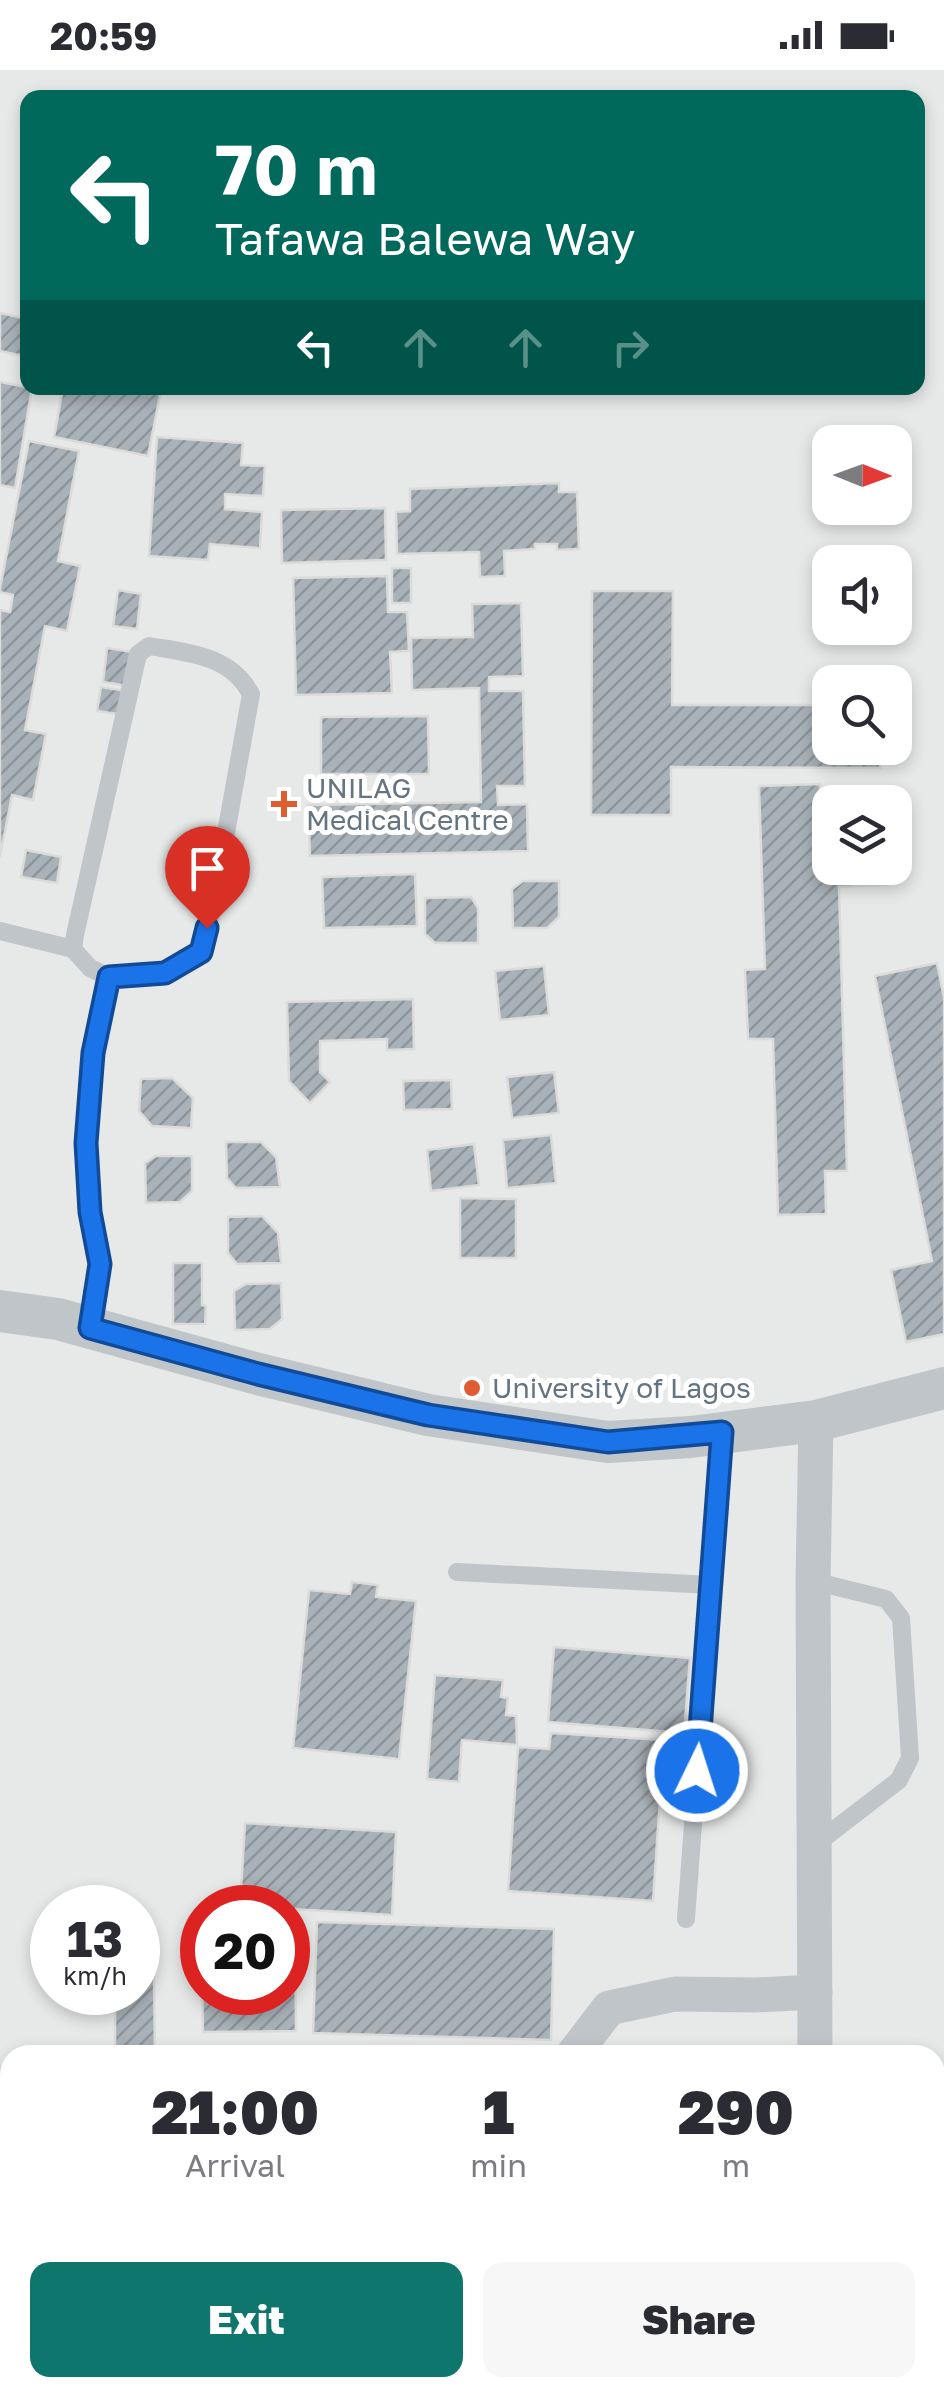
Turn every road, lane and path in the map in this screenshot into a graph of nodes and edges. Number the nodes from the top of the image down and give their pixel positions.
1 (0, 930) edge
2 (74, 950) junction
3 (109, 977) junction
4 (0, 1311) edge
5 (90, 1328) junction
6 (944, 1388) edge
7 (816, 1421) junction
8 (722, 1432) junction
9 (456, 1572) dead end
10 (813, 1581) junction
11 (712, 1585) junction
12 (814, 1844) junction
13 (686, 1920) dead end
14 (816, 1992) junction
15 (581, 2045) edge
16 (815, 2045) edge

1 - 2 lane
2 - 3 lane
2 - 3 lane
3 - 5 lane
4 - 5 street
5 - 8 street
6 - 7 street
7 - 8 street
7 - 10 street
8 - 11 lane
9 - 11 lane
10 - 12 street
10 - 12 lane
11 - 13 lane
12 - 14 street
14 - 15 street
14 - 16 street

